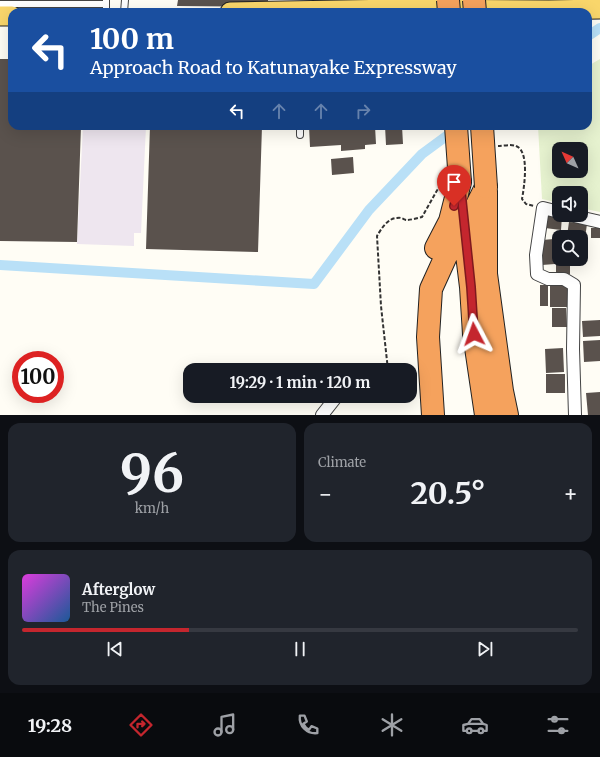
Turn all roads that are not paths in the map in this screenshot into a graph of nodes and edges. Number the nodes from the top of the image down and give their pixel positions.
1 (106, 2) edge
2 (0, 4) edge
3 (398, 5) edge
4 (548, 5) edge
5 (348, 8) edge
6 (587, 8) edge
7 (300, 130) edge
8 (456, 130) edge
9 (482, 130) edge
10 (300, 135) dead end
11 (450, 180) junction
12 (486, 187) junction
13 (552, 210) edge
14 (588, 219) edge
15 (600, 222) edge
16 (464, 228) junction
17 (331, 403) edge
18 (322, 415) edge
19 (423, 415) edge
20 (433, 415) edge
21 (486, 415) edge
22 (507, 415) edge
23 (575, 415) edge

1 - 2 lane
3 - 4 main road
3 - 5 main road
4 - 6 main road
7 - 10 lane
8 - 11 highway, bridge
9 - 12 highway, bridge
11 - 16 highway
11 - 19 highway
12 - 16 highway
12 - 22 highway
13 - 23 street
14 - 15 street
16 - 20 highway
16 - 21 highway
17 - 18 street

